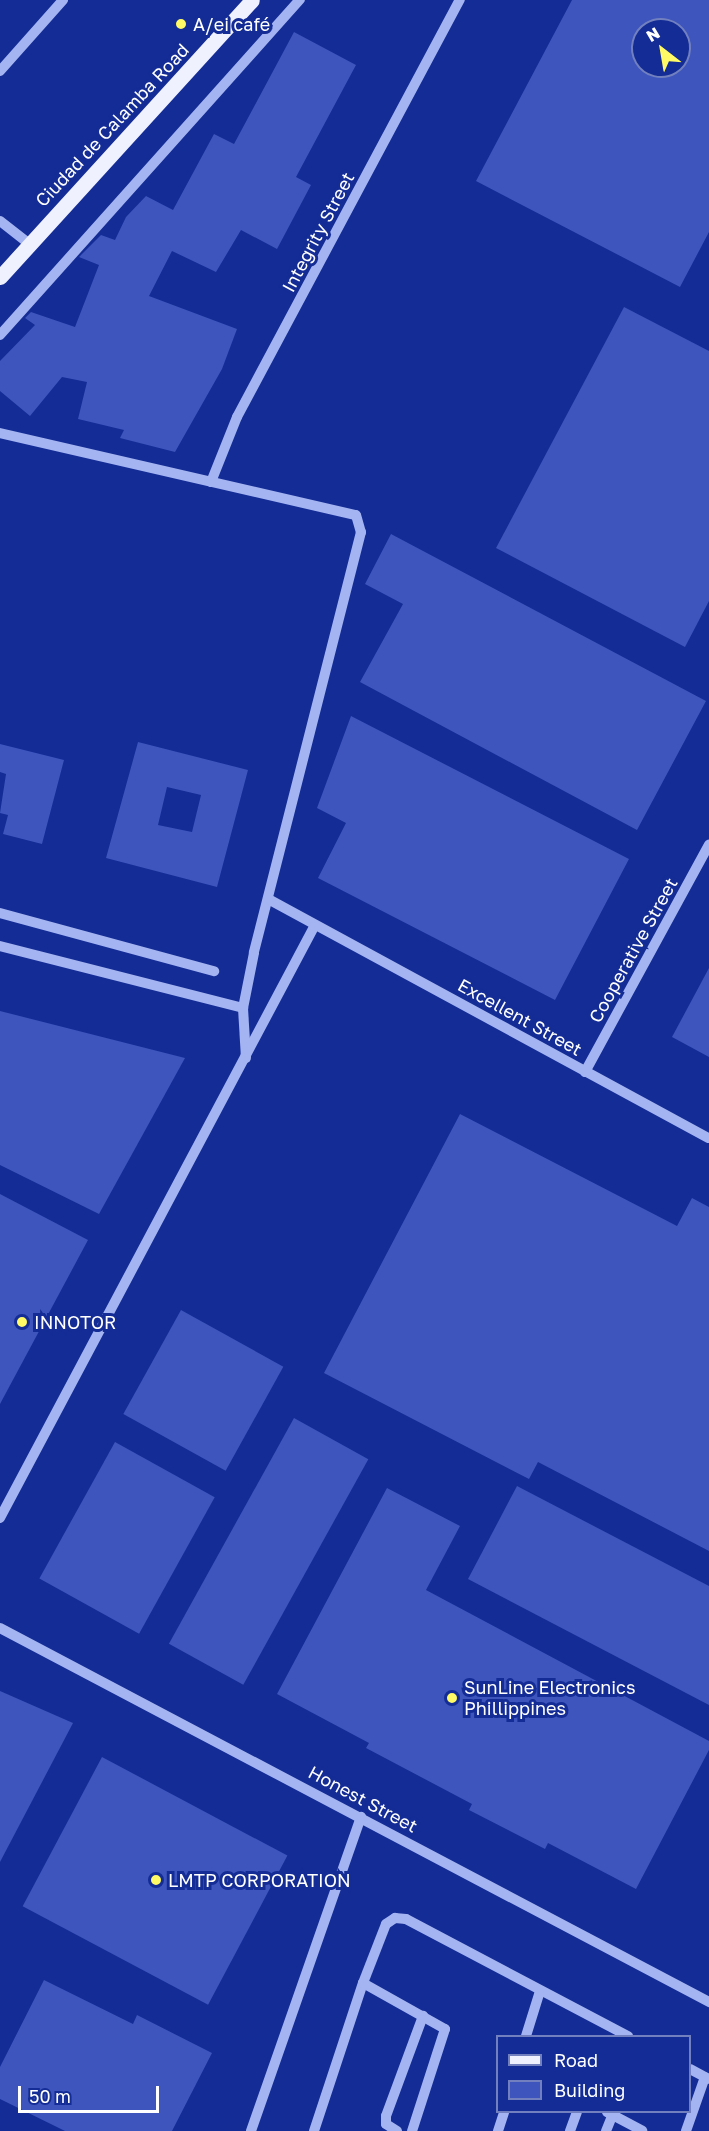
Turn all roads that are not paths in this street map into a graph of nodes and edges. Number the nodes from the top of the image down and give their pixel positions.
1 (63, 0) edge
2 (252, 0) edge
3 (300, 0) edge
4 (460, 0) edge
5 (0, 71) edge
6 (0, 220) edge
7 (29, 244) junction
8 (0, 277) edge
9 (0, 335) edge
10 (0, 433) edge
11 (211, 482) junction
12 (709, 844) edge
13 (270, 900) junction
14 (0, 913) edge
15 (315, 925) junction
16 (0, 946) edge
17 (214, 971) dead end
18 (243, 1008) junction
19 (246, 1058) junction
20 (585, 1072) junction
21 (709, 1138) edge
22 (0, 1518) edge
23 (0, 1628) edge
24 (361, 1816) junction
25 (363, 1983) junction
26 (540, 1991) junction
27 (709, 2002) edge
28 (423, 2016) junction
29 (527, 2035) edge
30 (623, 2035) edge
31 (691, 2070) edge
32 (707, 2078) edge
33 (504, 2113) edge
34 (578, 2113) edge
35 (610, 2113) edge
36 (251, 2131) edge
37 (314, 2131) edge
38 (397, 2131) edge
39 (412, 2131) edge
40 (498, 2131) edge
41 (570, 2131) edge
42 (606, 2131) edge
43 (642, 2131) edge
44 (686, 2131) edge

1 - 5 street
2 - 7 main road, Ciudad de Calamba Road
3 - 9 street
4 - 11 street, Integrity Street
6 - 7 street
7 - 8 main road, Ciudad de Calamba Road
10 - 11 street
11 - 13 street
12 - 20 street, Cooperative Street
13 - 15 street, Excellent Street
13 - 18 street
14 - 17 street
15 - 19 street
15 - 20 street, Excellent Street
16 - 18 street
18 - 19 street
19 - 22 street
20 - 21 street, Excellent Street
23 - 24 street, Honest Street
24 - 27 street, Honest Street
24 - 36 street
25 - 26 street
25 - 28 street
25 - 37 street
26 - 29 street
26 - 30 street
28 - 38 street
28 - 39 street
31 - 32 street
32 - 44 street
33 - 40 street
34 - 41 street
35 - 42 street
35 - 43 street

